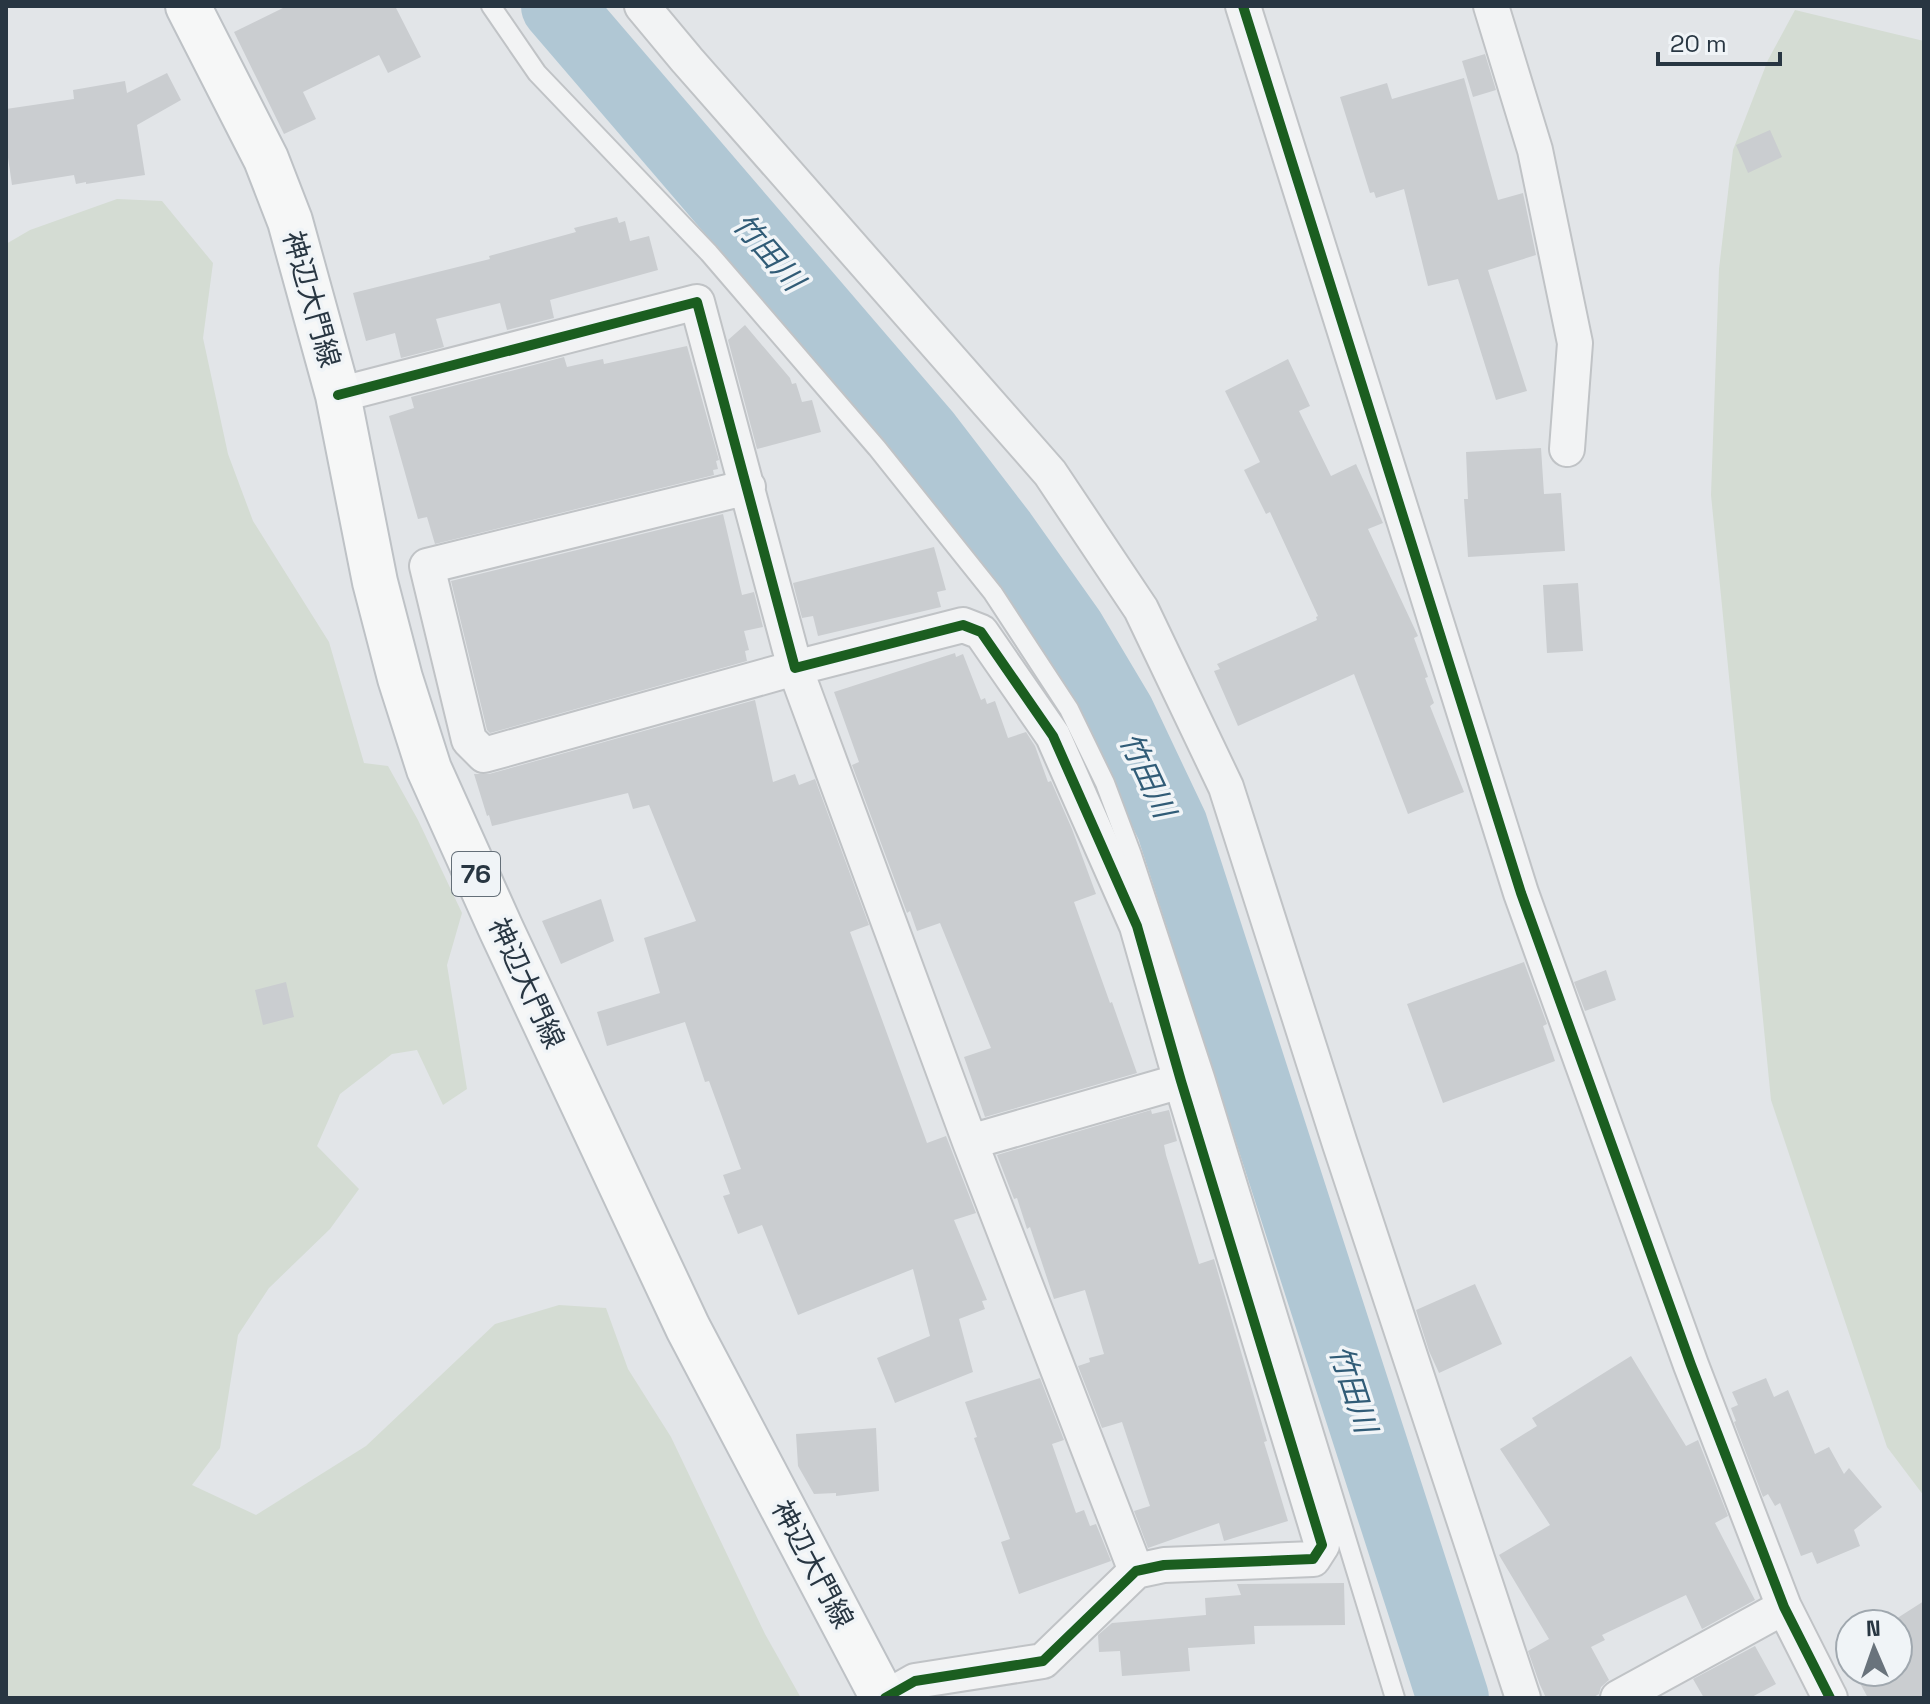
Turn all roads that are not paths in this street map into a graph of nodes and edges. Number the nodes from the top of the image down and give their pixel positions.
1 (491, 6) edge
2 (642, 6) edge
3 (1243, 6) edge
4 (1491, 6) edge
5 (201, 10) edge
6 (338, 395) junction
7 (1567, 449) dead end
8 (748, 487) junction
9 (795, 668) junction
10 (1181, 1081) junction
11 (970, 1142) junction
12 (1136, 1571) junction
13 (1784, 1607) junction
14 (884, 1698) edge
15 (1395, 1698) edge
16 (1523, 1698) edge
17 (1618, 1698) edge
18 (1830, 1698) edge

1 - 15 lane
2 - 16 street
3 - 13 street
4 - 7 street
5 - 6 main road, 神辺大門線 / 76
6 - 8 street
6 - 14 main road, 神辺大門線 / 76
8 - 9 street
8 - 9 street
9 - 10 street
9 - 11 street
10 - 11 street
10 - 12 street
11 - 12 street
12 - 14 street
13 - 17 street
13 - 18 street

